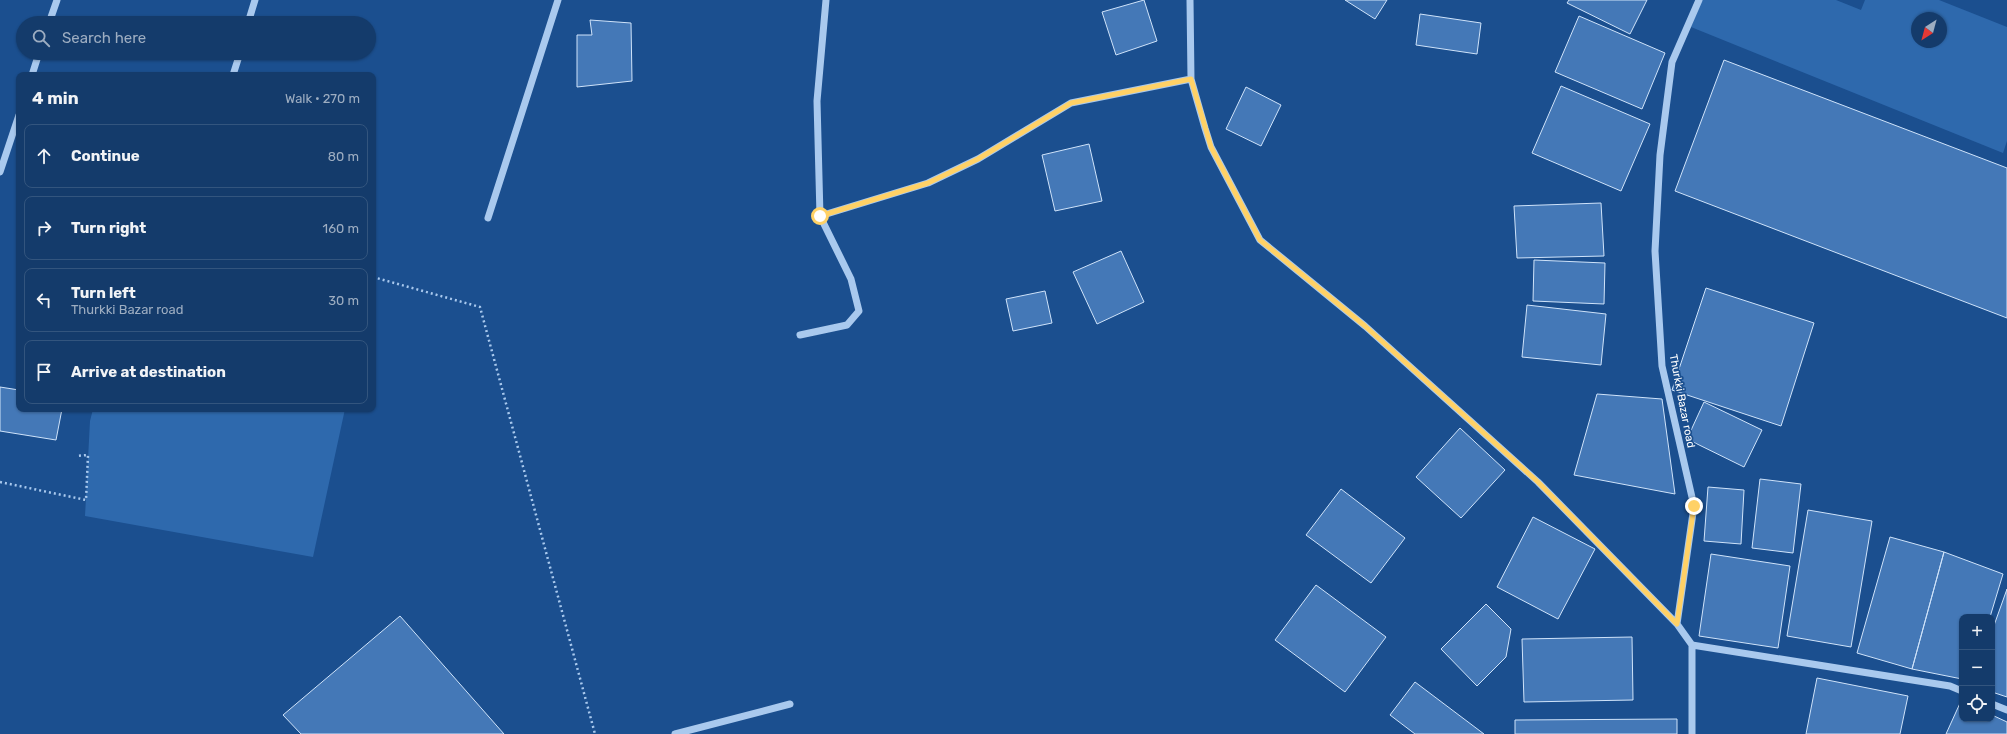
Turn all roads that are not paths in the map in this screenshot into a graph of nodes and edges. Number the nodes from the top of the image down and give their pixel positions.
1 (57, 0) edge
2 (255, 0) edge
3 (558, 0) edge
4 (826, 0) edge
5 (1190, 0) edge
6 (1698, 0) edge
7 (51, 16) edge
8 (250, 16) edge
9 (37, 60) edge
10 (238, 60) edge
11 (33, 72) edge
12 (235, 72) edge
13 (1191, 79) junction
14 (16, 123) edge
15 (0, 172) edge
16 (820, 216) junction
17 (488, 218) dead end
18 (800, 335) dead end
19 (1677, 624) junction
20 (1692, 645) junction
21 (1959, 690) edge
22 (790, 704) dead end
23 (1995, 705) edge
24 (2007, 710) edge
25 (675, 734) edge
26 (1692, 734) edge

1 - 7 street
2 - 8 street
3 - 17 street
4 - 16 street
5 - 13 street
6 - 19 street, Thurkki Bazar road
9 - 11 street
10 - 12 street
13 - 16 street
13 - 19 street
14 - 15 street
16 - 18 street
19 - 20 street
20 - 21 street
20 - 26 street
22 - 25 street
23 - 24 street

